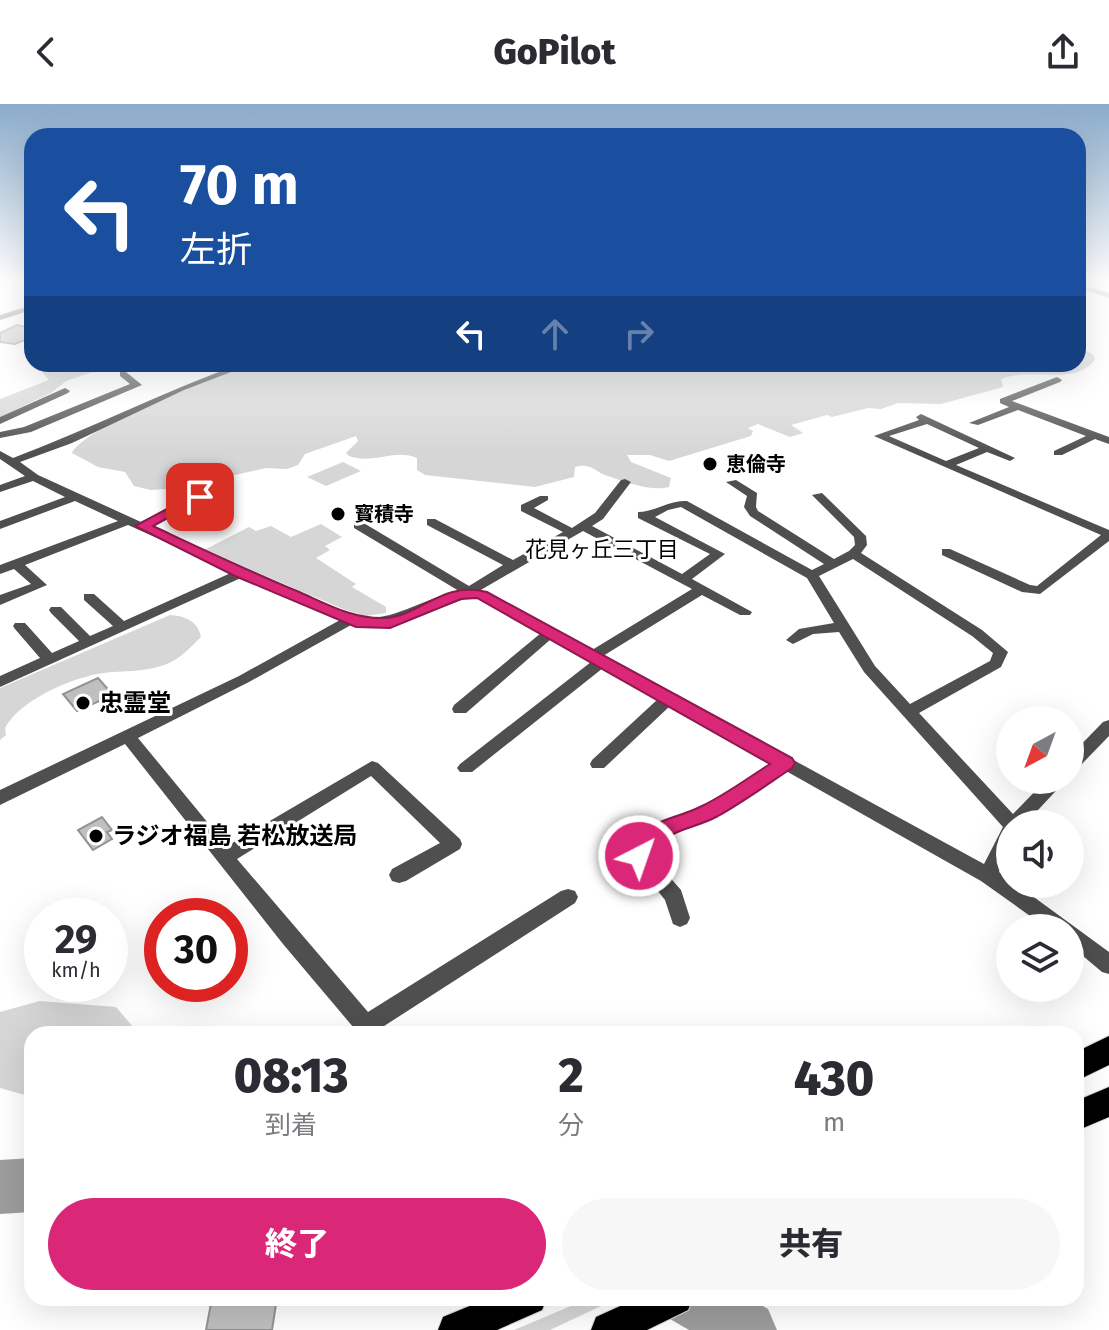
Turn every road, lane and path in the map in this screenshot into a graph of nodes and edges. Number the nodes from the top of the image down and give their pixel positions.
1 (226, 372) edge
2 (123, 374) dead end
3 (1057, 380) dead end
4 (65, 391) dead end
5 (1018, 407) junction
6 (0, 421) edge
7 (974, 423) dead end
8 (0, 435) edge
9 (1094, 436) junction
10 (886, 439) junction
11 (1109, 441) edge
12 (868, 445) dead end
13 (987, 448) junction
14 (1058, 453) dead end
15 (0, 454) edge
16 (1010, 458) dead end
17 (933, 460) junction
18 (11, 462) junction
19 (945, 465) junction
20 (918, 466) dead end
21 (34, 477) junction
22 (625, 482) dead end
23 (732, 482) dead end
24 (0, 489) edge
25 (818, 495) dead end
26 (75, 497) junction
27 (200, 497) dead end
28 (544, 498) dead end
29 (431, 522) dead end
30 (136, 523) junction
31 (0, 525) edge
32 (358, 525) dead end
33 (576, 529) junction
34 (1109, 534) edge
35 (946, 552) dead end
36 (854, 554) junction
37 (16, 564) junction
38 (833, 564) junction
39 (513, 565) junction
40 (0, 570) edge
41 (241, 573) junction
42 (812, 575) junction
43 (683, 579) junction
44 (702, 589) junction
45 (470, 592) junction
46 (89, 597) dead end
47 (0, 599) edge
48 (56, 610) dead end
49 (745, 612) dead end
50 (350, 620) junction
51 (20, 626) dead end
52 (123, 627) junction
53 (845, 627) junction
54 (550, 633) junction
55 (793, 640) dead end
56 (89, 643) junction
57 (596, 659) junction
58 (50, 660) junction
59 (0, 682) edge
60 (668, 699) junction
61 (460, 709) dead end
62 (908, 712) junction
63 (1109, 726) edge
64 (127, 736) junction
65 (1084, 752) edge
66 (785, 763) junction
67 (598, 764) dead end
68 (466, 768) dead end
69 (1043, 794) edge
70 (0, 798) edge
71 (1000, 810) edge
72 (1027, 810) edge
73 (225, 857) junction
74 (996, 859) edge
75 (399, 875) dead end
76 (988, 875) junction
77 (568, 897) dead end
78 (1043, 914) edge
79 (680, 918) dead end
80 (1084, 944) edge
81 (1109, 964) edge
82 (367, 1026) edge
83 (376, 1026) edge
84 (1109, 1050) edge
85 (1084, 1063) edge
86 (1109, 1102) edge
87 (1084, 1113) edge
88 (512, 1306) edge
89 (659, 1306) edge
90 (456, 1330) edge
91 (609, 1330) edge

1 - 18 street
2 - 8 street
3 - 5 street
4 - 6 street
5 - 7 street
5 - 9 street
9 - 11 street
9 - 14 street
10 - 12 street
10 - 13 street
10 - 17 street
13 - 16 street
13 - 19 street
15 - 18 street
17 - 19 street
17 - 20 street
18 - 21 street
19 - 34 street
21 - 24 street
21 - 26 street
22 - 33 street
23 - 38 street
25 - 36 street
26 - 30 street
26 - 31 street
27 - 30 street
28 - 33 street
29 - 39 street
30 - 37 street
30 - 41 street
32 - 45 street
33 - 39 street
33 - 43 street
34 - 35 street
36 - 38 street
36 - 62 street
37 - 40 street
37 - 47 street
38 - 42 street
39 - 45 street
41 - 50 street
41 - 52 street
42 - 43 street
42 - 53 street
43 - 44 street
44 - 49 street
44 - 57 street
45 - 50 street
45 - 54 street
46 - 52 street
48 - 56 street
50 - 64 street
51 - 58 street
52 - 56 street
53 - 55 street
53 - 62 street
54 - 57 street
54 - 61 street
56 - 58 street
57 - 60 street
57 - 68 street
58 - 59 street
60 - 66 street
60 - 67 street
62 - 71 street
63 - 65 street
64 - 70 street
64 - 73 street
66 - 76 street
66 - 79 street
69 - 72 street
73 - 75 street
73 - 82 street
74 - 76 street
76 - 78 street
77 - 83 street
80 - 81 street
84 - 85 main road
86 - 87 main road
88 - 90 main road
89 - 91 main road

